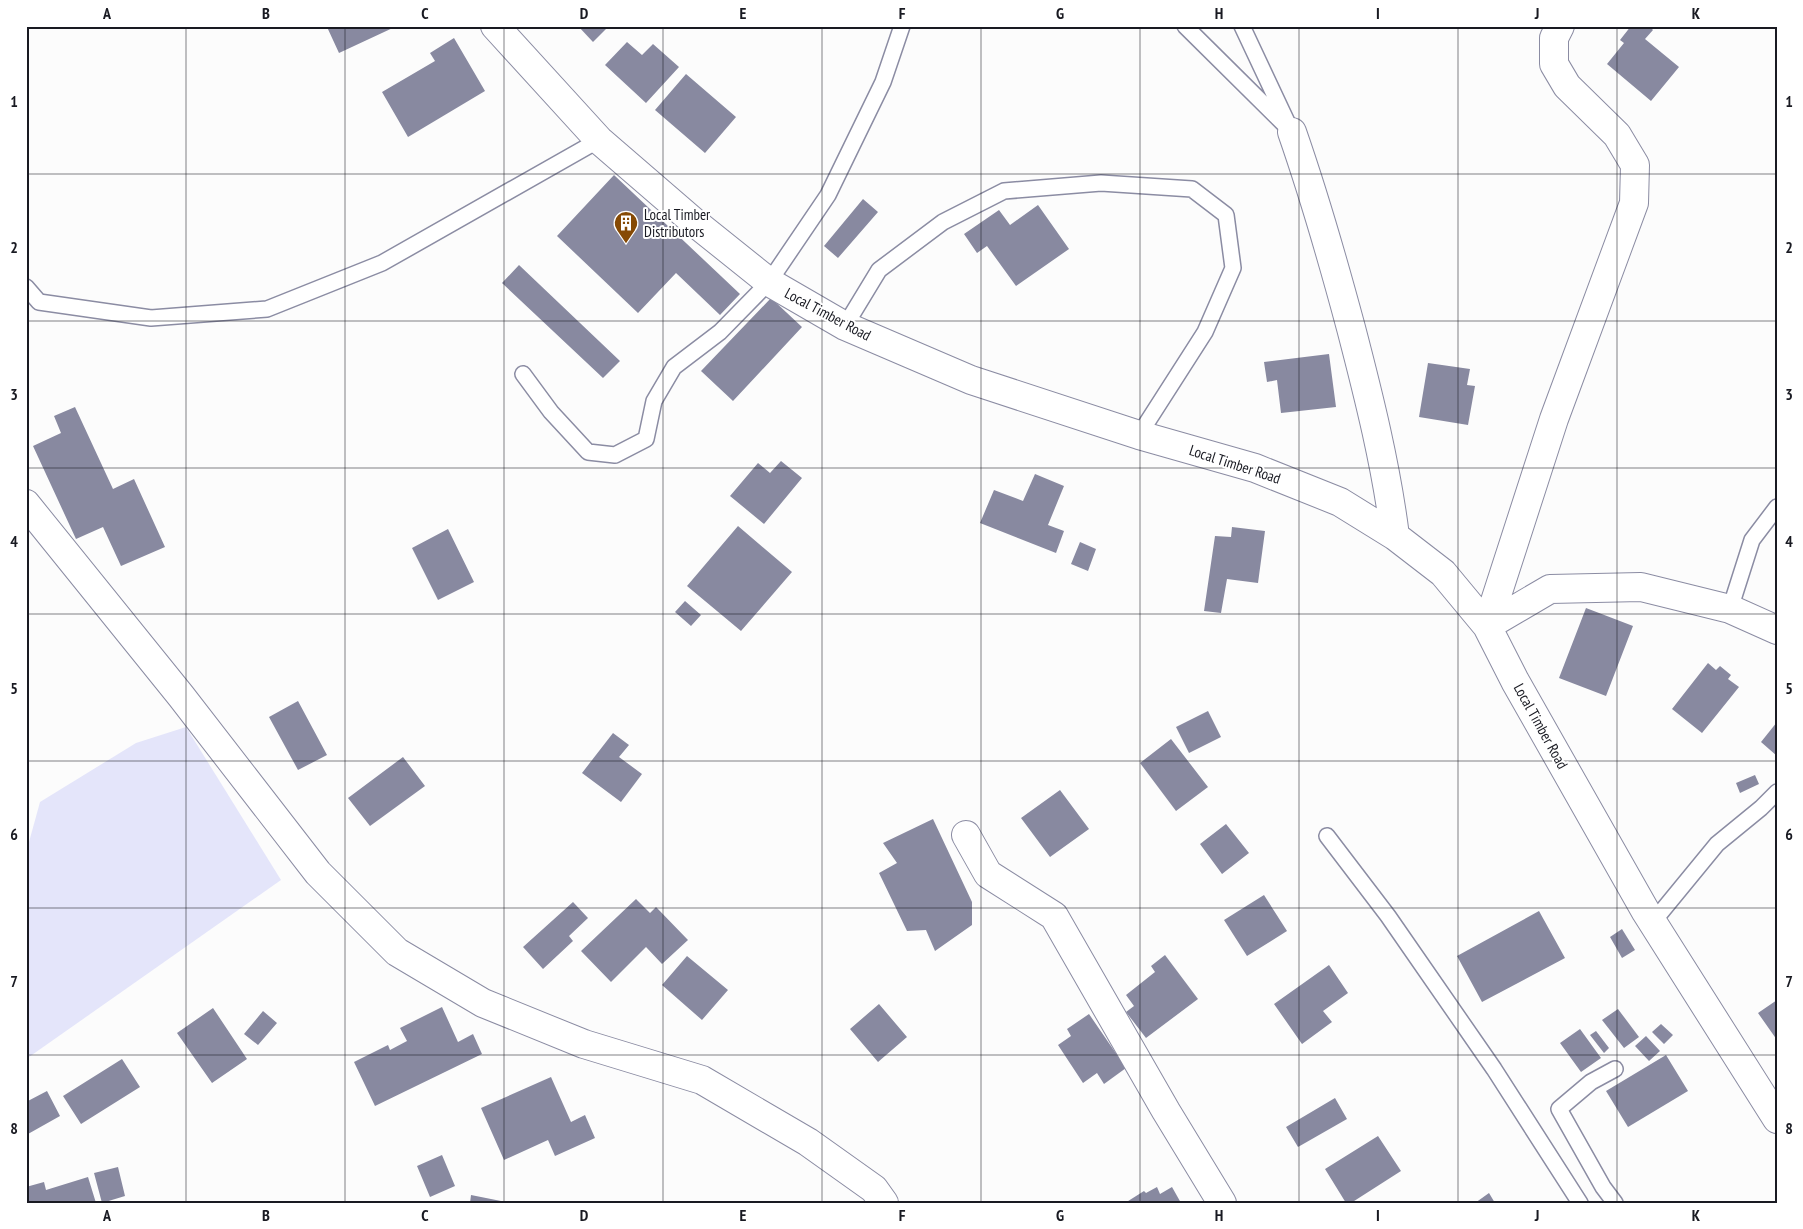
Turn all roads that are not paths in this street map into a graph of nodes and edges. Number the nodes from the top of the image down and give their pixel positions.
1 (495, 26) edge
2 (514, 26) edge
3 (902, 26) edge
4 (1185, 26) edge
5 (1242, 26) edge
6 (1560, 26) edge
7 (519, 53) junction
8 (1292, 132) junction
9 (599, 140) junction
10 (768, 282) junction
11 (26, 287) edge
12 (844, 326) junction
13 (523, 374) dead end
14 (1139, 436) junction
15 (26, 504) edge
16 (1777, 507) edge
17 (1394, 536) junction
18 (1730, 609) junction
19 (1487, 626) junction
20 (1777, 630) edge
21 (1777, 792) edge
22 (966, 836) dead end
23 (1327, 836) dead end
24 (1653, 922) junction
25 (1615, 1069) dead end
26 (1777, 1119) edge
27 (884, 1203) edge
28 (1222, 1203) edge
29 (1580, 1203) edge
30 (1615, 1203) edge

1 - 7 street, Local Timber Road
2 - 7 lane
3 - 10 lane
4 - 8 lane
5 - 8 lane
6 - 19 street
7 - 9 street, Local Timber Road
8 - 17 street
9 - 10 street, Local Timber Road
9 - 11 lane
10 - 12 street, Local Timber Road
10 - 13 lane
12 - 14 street, Local Timber Road
12 - 14 lane
14 - 17 street, Local Timber Road
15 - 27 street
16 - 18 lane
17 - 19 street, Local Timber Road
18 - 19 street
18 - 20 street
19 - 24 street, Local Timber Road
21 - 24 lane
22 - 28 street
23 - 29 lane
24 - 26 street, Local Timber Road
25 - 30 lane

